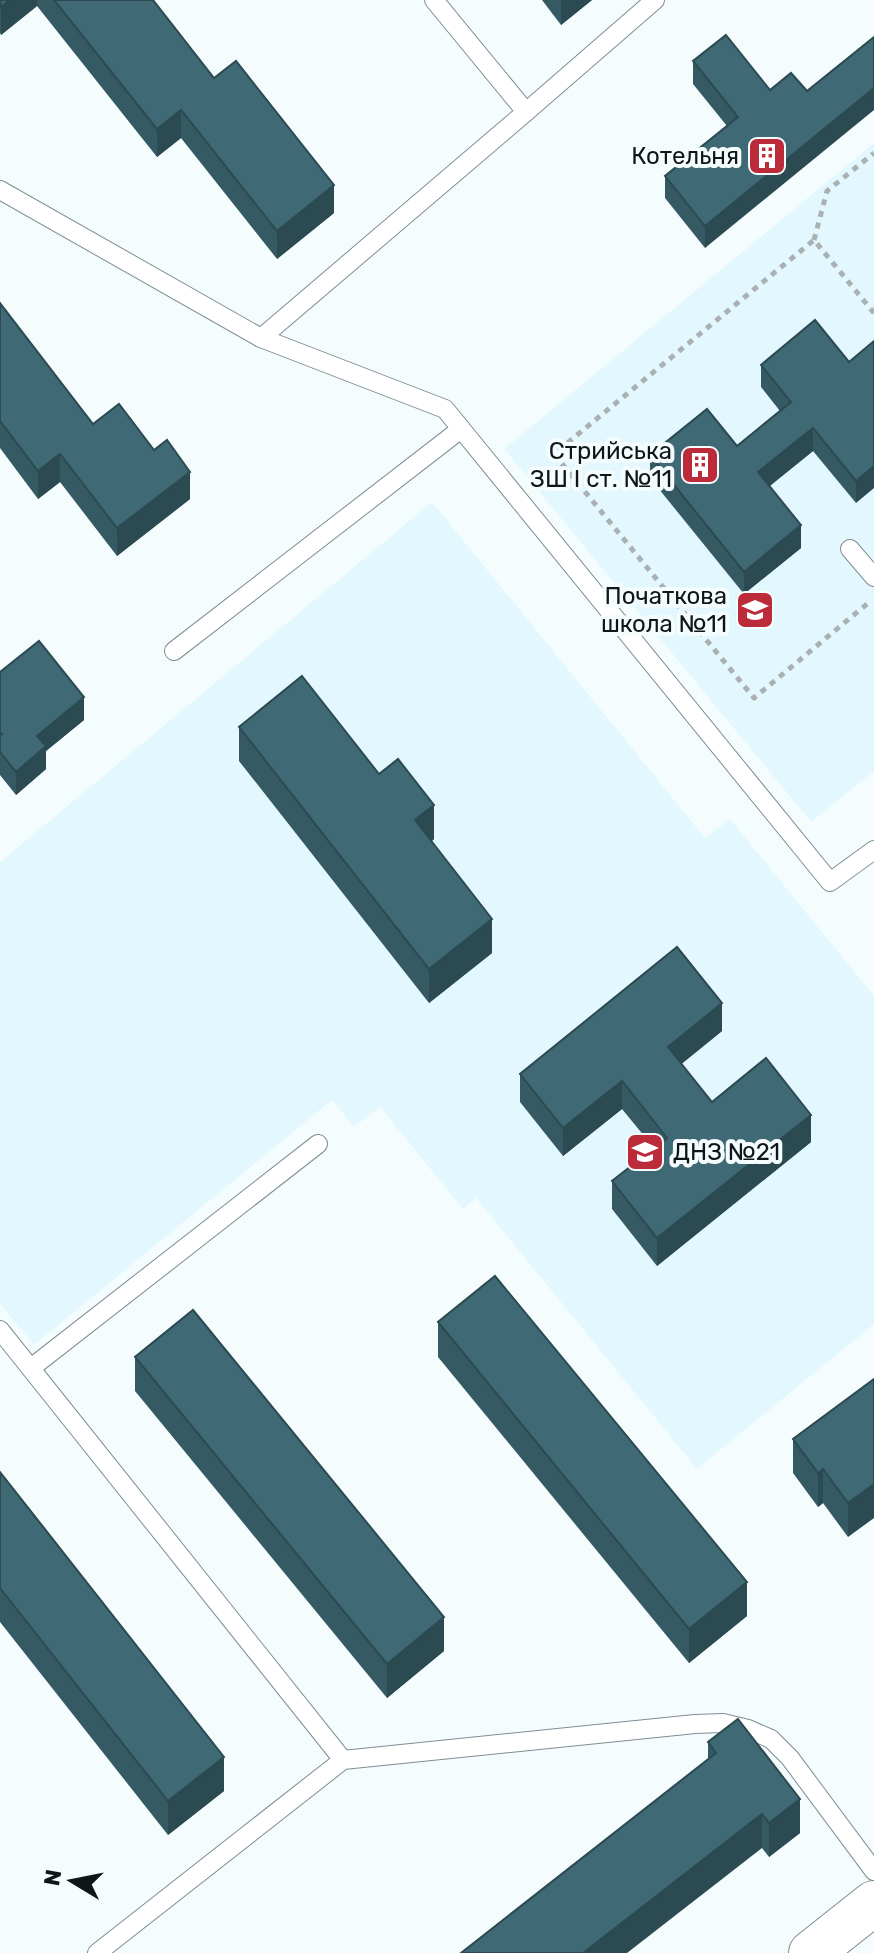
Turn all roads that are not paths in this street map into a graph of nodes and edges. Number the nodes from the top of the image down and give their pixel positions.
1 (434, 0) edge
2 (655, 0) edge
3 (526, 112) junction
4 (0, 190) edge
5 (261, 338) junction
6 (461, 429) junction
7 (850, 549) dead end
8 (874, 577) edge
9 (174, 651) dead end
10 (874, 850) edge
11 (318, 1144) dead end
12 (0, 1330) edge
13 (31, 1368) junction
14 (343, 1760) junction
15 (874, 1871) edge
16 (874, 1903) edge
17 (97, 1953) edge
18 (811, 1953) edge

1 - 3 lane
2 - 3 lane
3 - 5 lane
4 - 5 lane
5 - 6 lane
6 - 9 lane
6 - 10 lane
7 - 8 lane
11 - 13 lane
12 - 13 lane
13 - 14 lane
14 - 15 lane
14 - 17 lane
16 - 18 street

